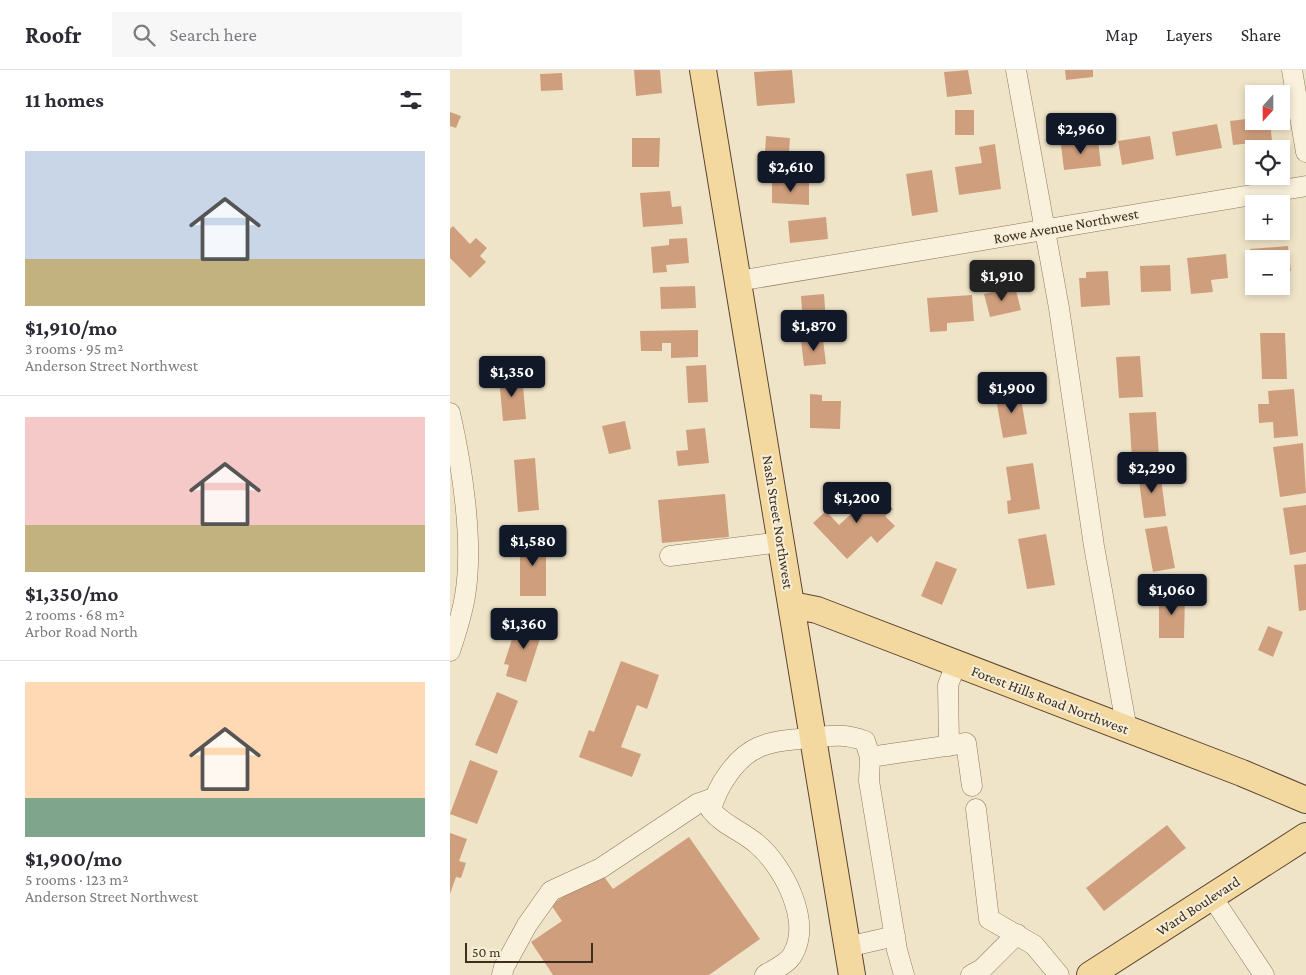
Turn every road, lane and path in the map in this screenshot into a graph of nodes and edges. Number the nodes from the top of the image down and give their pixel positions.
1 (703, 70) edge
2 (1016, 70) edge
3 (1292, 70) edge
4 (1306, 152) edge
5 (1306, 186) edge
6 (1044, 229) junction
7 (738, 281) junction
8 (450, 413) edge
9 (781, 542) junction
10 (670, 556) dead end
11 (792, 605) junction
12 (450, 651) edge
13 (956, 664) junction
14 (1127, 730) junction
15 (813, 738) junction
16 (949, 746) junction
17 (870, 757) junction
18 (972, 786) dead end
19 (714, 798) junction
20 (1306, 800) edge
21 (976, 809) dead end
22 (1306, 836) edge
23 (1212, 897) junction
24 (1017, 934) junction
25 (895, 936) junction
26 (847, 947) junction
27 (502, 975) edge
28 (765, 975) edge
29 (852, 975) edge
30 (904, 975) edge
31 (971, 975) edge
32 (1058, 975) edge
33 (1090, 975) edge
34 (1264, 975) edge

1 - 7 main road, Nash Street Northwest
2 - 6 street
3 - 4 street
5 - 6 street, Rowe Avenue Northwest
6 - 7 street, Rowe Avenue Northwest
6 - 14 street
7 - 9 main road, Nash Street Northwest
8 - 12 street
9 - 10 street
9 - 11 main road, Nash Street Northwest
11 - 13 main road, Forest Hills Road Northwest
11 - 15 main road, Nash Street Northwest
13 - 14 main road, Forest Hills Road Northwest
13 - 16 street
14 - 20 main road, Forest Hills Road Northwest
15 - 17 street
15 - 19 street
15 - 26 main road, Nash Street Northwest
16 - 17 street
16 - 18 street
17 - 25 street
19 - 27 street
19 - 28 street
21 - 24 street
22 - 23 main road, Ward Boulevard
23 - 33 main road, Ward Boulevard
23 - 34 street
24 - 31 street
24 - 32 street
25 - 26 street
25 - 30 street
26 - 29 main road, Nash Street Northwest

